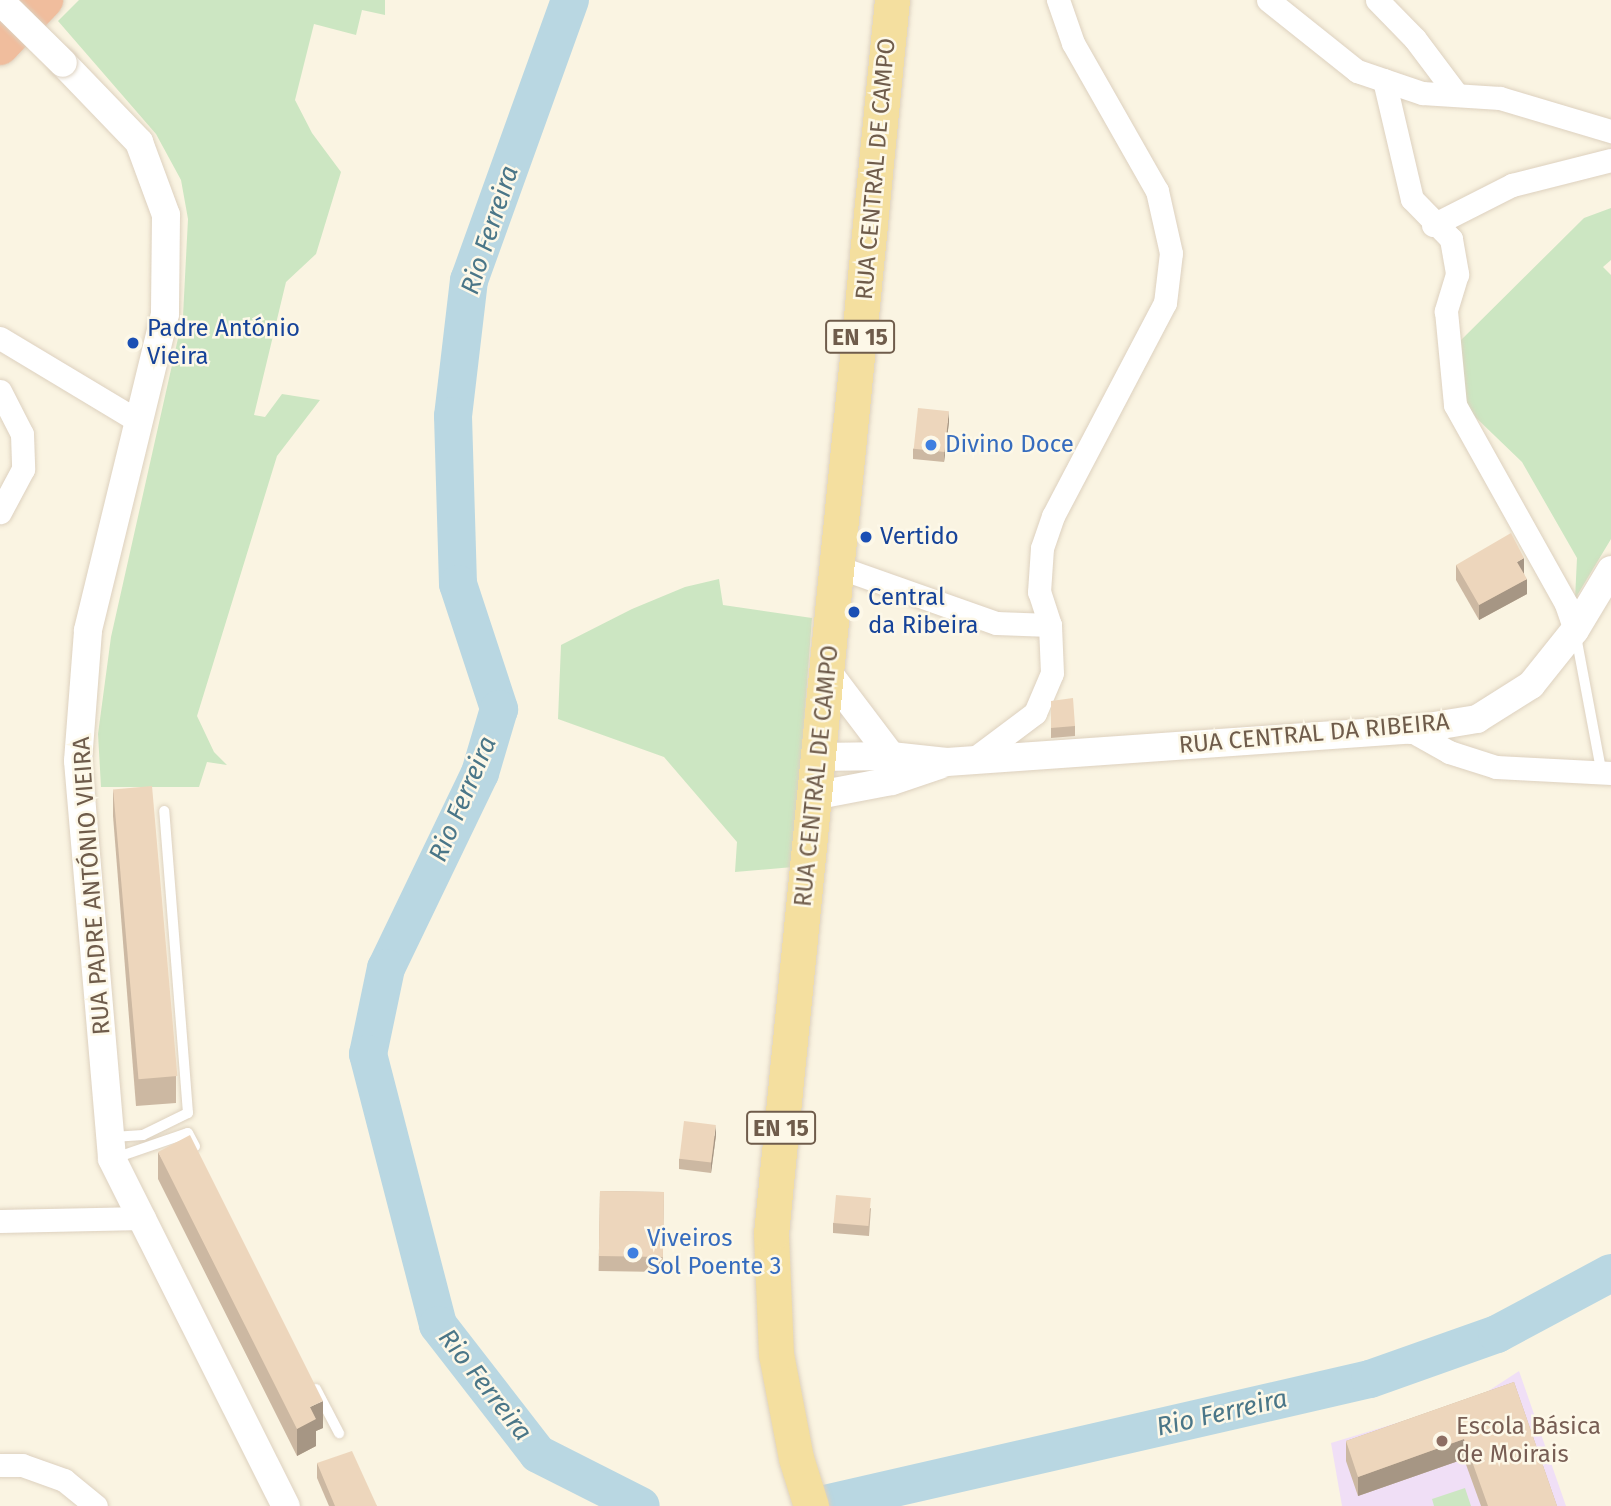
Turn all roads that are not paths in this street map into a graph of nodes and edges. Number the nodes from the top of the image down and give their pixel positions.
1 (44, 0) edge
2 (892, 0) edge
3 (1058, 0) edge
4 (1268, 0) edge
5 (1377, 0) edge
6 (0, 1) edge
7 (0, 46) edge
8 (1384, 80) junction
9 (1457, 95) junction
10 (1611, 131) edge
11 (1611, 160) edge
12 (1433, 225) junction
13 (0, 338) edge
14 (0, 391) edge
15 (138, 422) junction
16 (0, 512) edge
17 (838, 567) junction
18 (1611, 570) edge
19 (1050, 625) junction
20 (1575, 630) junction
21 (829, 674) junction
22 (1410, 730) junction
23 (891, 756) junction
24 (817, 757) junction
25 (959, 762) junction
26 (1607, 774) edge
27 (813, 796) junction
28 (164, 811) dead end
29 (111, 1148) junction
30 (200, 1157) edge
31 (144, 1218) junction
32 (0, 1221) edge
33 (309, 1373) edge
34 (339, 1433) dead end
35 (0, 1465) edge
36 (96, 1506) edge
37 (286, 1506) edge
38 (811, 1506) edge

1 - 7 highway
2 - 17 main road, RUA CENTRAL DE CAMPO / EN 15
3 - 19 street
4 - 8 street
5 - 9 street
6 - 15 street, RUA PADRE ANTÓNIO VIEIRA, bridge
8 - 9 street
8 - 12 street
9 - 10 street
11 - 12 street
12 - 20 street
13 - 15 street
14 - 16 street
15 - 29 street, RUA PADRE ANTÓNIO VIEIRA
17 - 19 street
17 - 21 main road, RUA CENTRAL DE CAMPO / EN 15
18 - 20 street, RUA CENTRAL DA RIBEIRA
19 - 25 street
20 - 22 street, RUA CENTRAL DA RIBEIRA
20 - 26 lane
21 - 23 street
21 - 24 main road, RUA CENTRAL DE CAMPO / EN 15
22 - 25 street, RUA CENTRAL DA RIBEIRA
22 - 26 street
23 - 24 street, RUA CENTRAL DA RIBEIRA
23 - 25 street, RUA CENTRAL DA RIBEIRA
24 - 27 main road, RUA CENTRAL DE CAMPO / EN 15
25 - 27 street, RUA CENTRAL DA RIBEIRA
27 - 38 main road, RUA CENTRAL DE CAMPO / EN 15
28 - 29 lane
29 - 30 lane
29 - 31 street, RUA PADRE ANTÓNIO VIEIRA
31 - 32 street
31 - 37 street, RUA PADRE ANTÓNIO VIEIRA
33 - 34 lane
35 - 36 street

